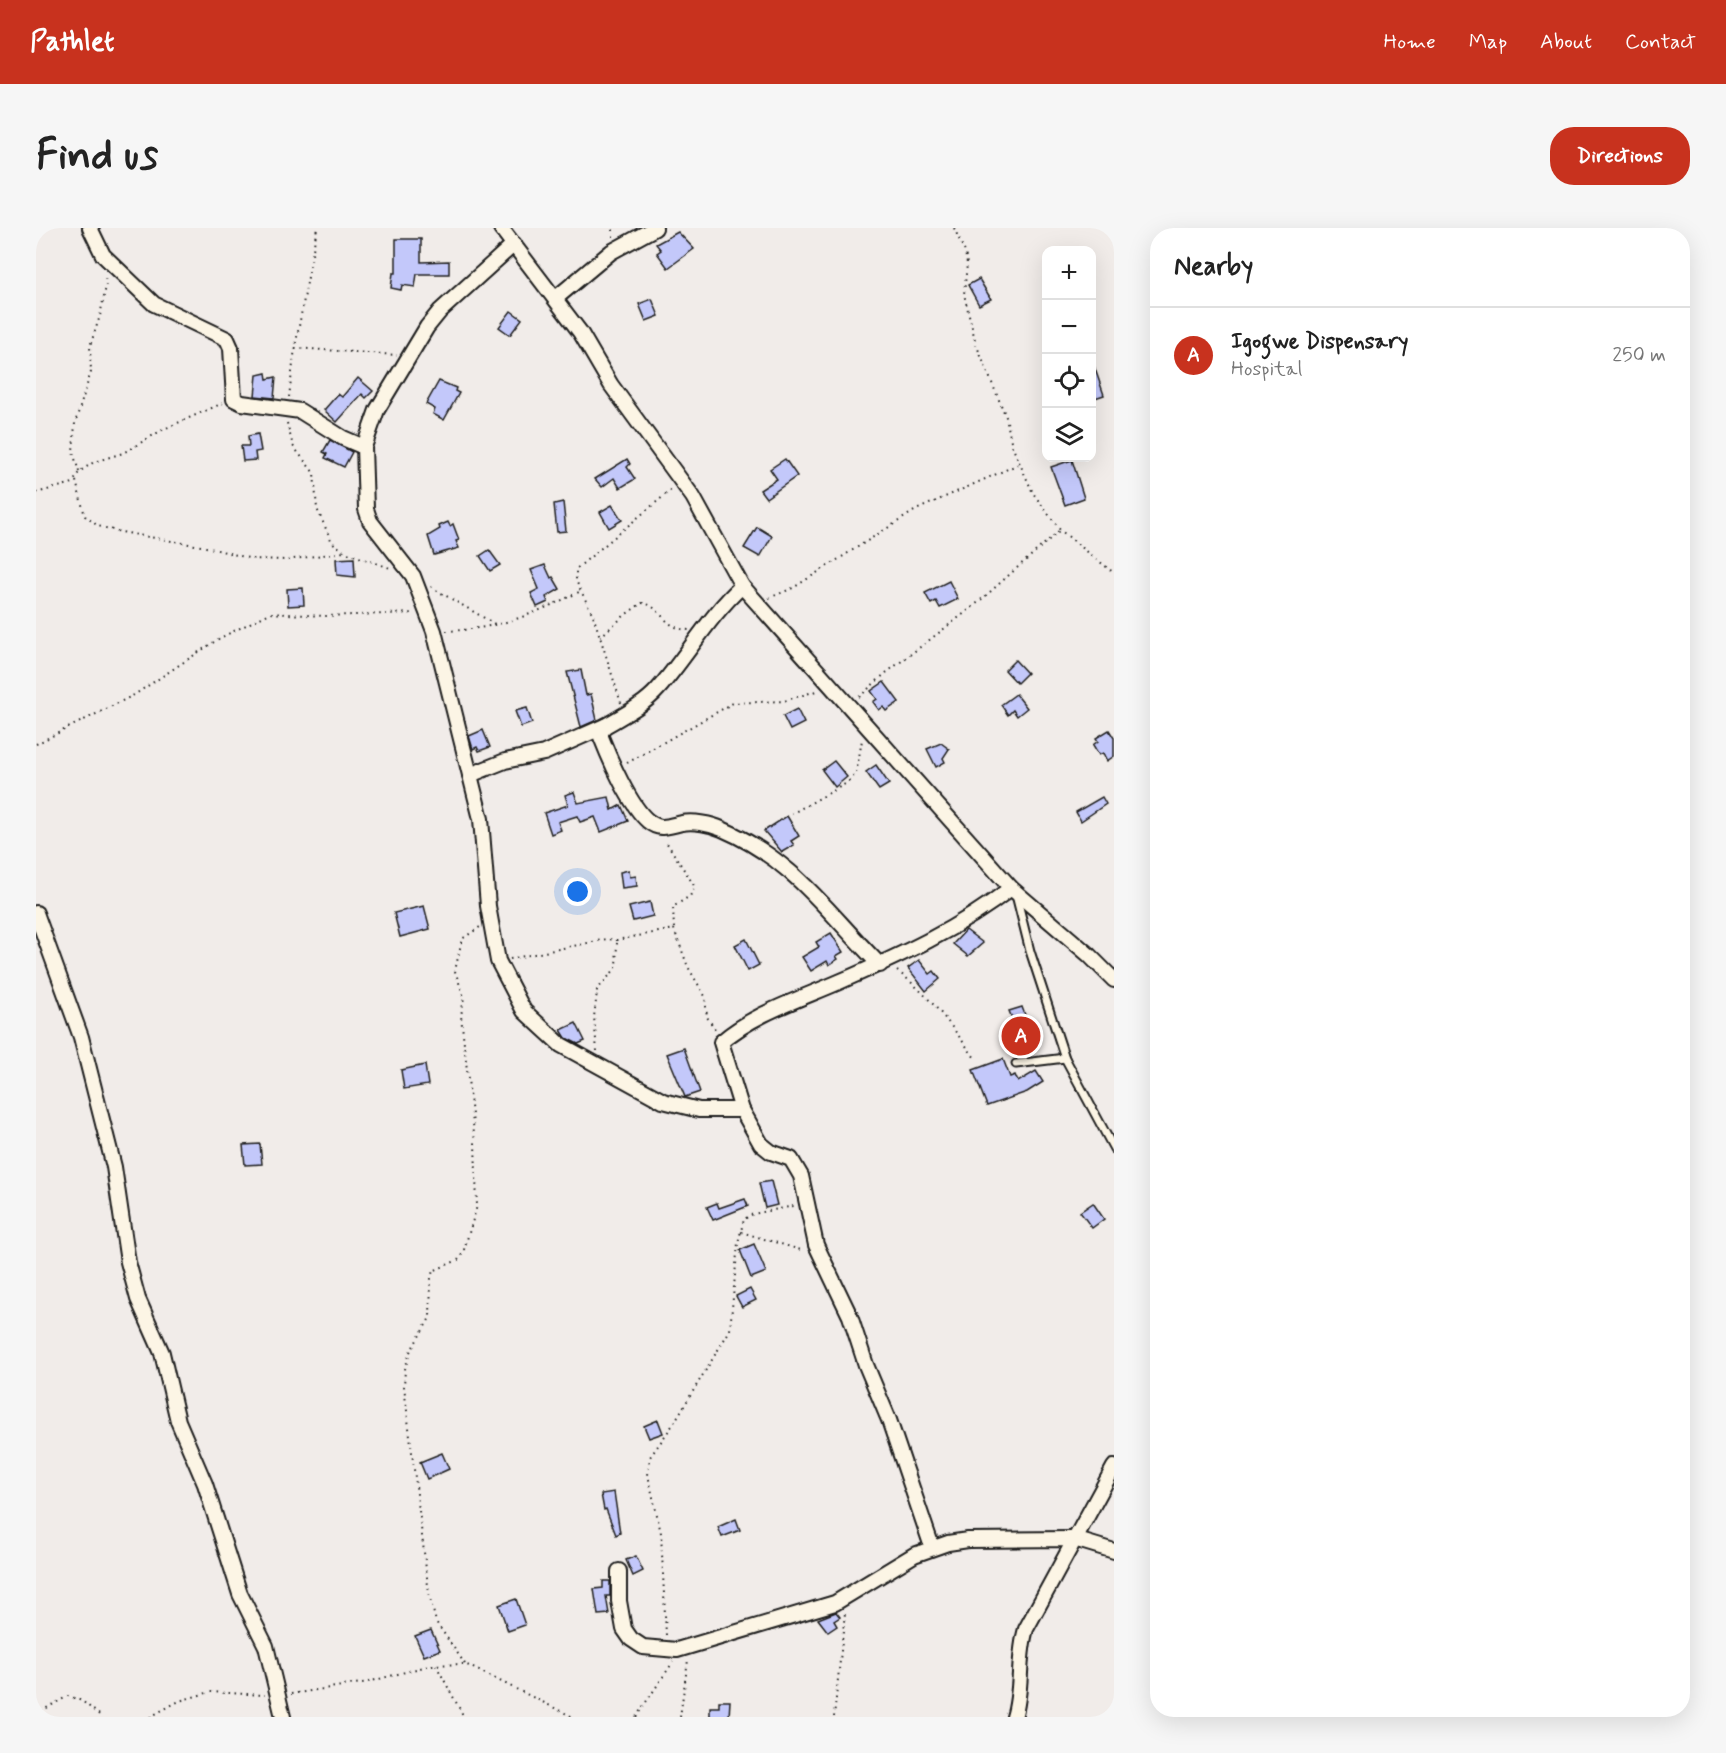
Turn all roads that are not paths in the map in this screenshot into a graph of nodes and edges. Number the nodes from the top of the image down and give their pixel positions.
1 (90, 228) edge
2 (501, 228) edge
3 (656, 228) edge
4 (514, 244) junction
5 (556, 298) junction
6 (364, 447) junction
7 (742, 586) junction
8 (606, 726) junction
9 (470, 775) junction
10 (1013, 890) junction
11 (36, 913) edge
12 (882, 964) junction
13 (1114, 980) edge
14 (1065, 1058) junction
15 (1016, 1064) dead end
16 (742, 1110) junction
17 (1114, 1149) edge
18 (1114, 1467) edge
19 (1074, 1539) junction
20 (932, 1547) junction
21 (1114, 1551) edge
22 (619, 1571) dead end
23 (283, 1717) edge
24 (1014, 1717) edge

1 - 6 street
2 - 4 street
3 - 5 street
4 - 5 street
4 - 6 street
5 - 7 street
6 - 9 street
7 - 8 street
7 - 10 street
8 - 9 street
8 - 12 street
9 - 16 street
10 - 12 street
10 - 13 street
10 - 14 lane
11 - 23 street
12 - 16 street
14 - 15 lane
14 - 17 lane
16 - 20 street
18 - 19 street
19 - 20 street
19 - 21 street
19 - 24 street
20 - 22 street

